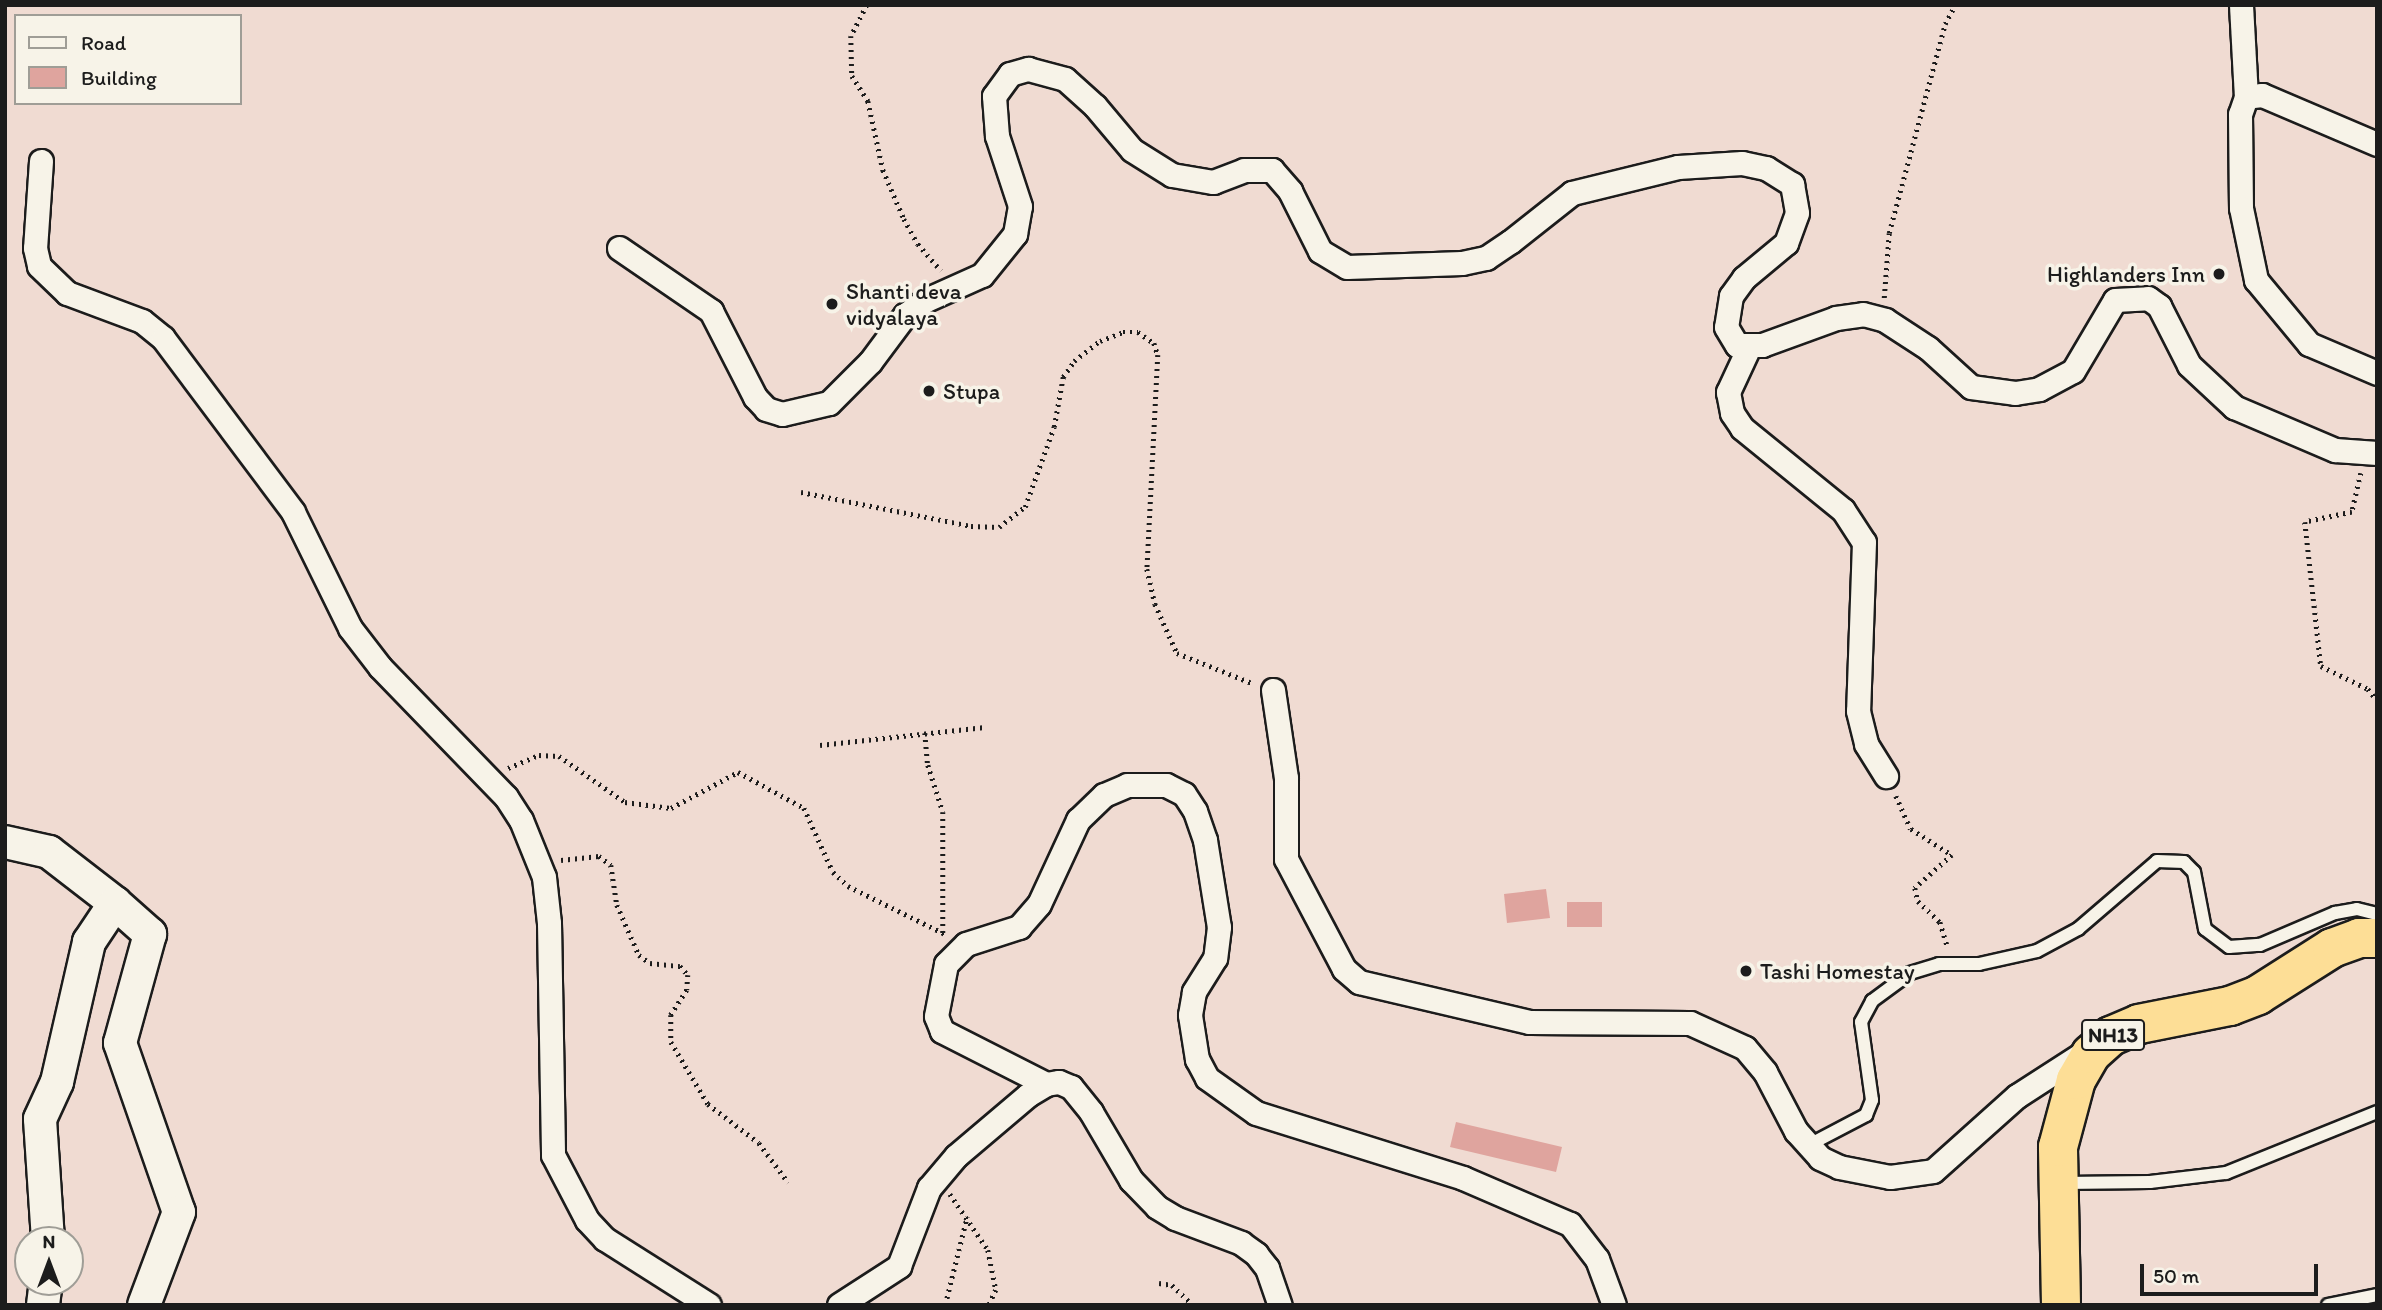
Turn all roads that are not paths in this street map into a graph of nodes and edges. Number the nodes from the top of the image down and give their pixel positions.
1 (2241, 5) edge
2 (2246, 97) junction
3 (2377, 144) edge
4 (41, 160) dead end
5 (619, 248) dead end
6 (1749, 347) junction
7 (2377, 373) edge
8 (2371, 454) edge
9 (1273, 690) road end
10 (1886, 776) road end
11 (5, 842) edge
12 (115, 903) junction
13 (2377, 914) edge
14 (2377, 938) edge
15 (2111, 1036) junction
16 (1046, 1084) junction
17 (2377, 1112) edge
18 (1807, 1146) junction
19 (2055, 1183) junction
20 (47, 1226) edge
21 (2377, 1295) edge
22 (144, 1305) edge
23 (709, 1305) edge
24 (839, 1305) edge
25 (1280, 1305) edge
26 (1614, 1305) edge
27 (2061, 1305) edge
28 (2329, 1305) edge

1 - 2 street
2 - 3 street
2 - 7 street
4 - 23 street
5 - 6 street
6 - 8 street
6 - 10 street
9 - 18 street
11 - 12 street
12 - 20 street
12 - 22 street
13 - 18 lane
14 - 15 highway, NH13
15 - 18 street
15 - 19 highway, NH13
16 - 24 street
16 - 25 street
16 - 26 street
17 - 19 lane
19 - 27 highway, NH13
21 - 28 lane

